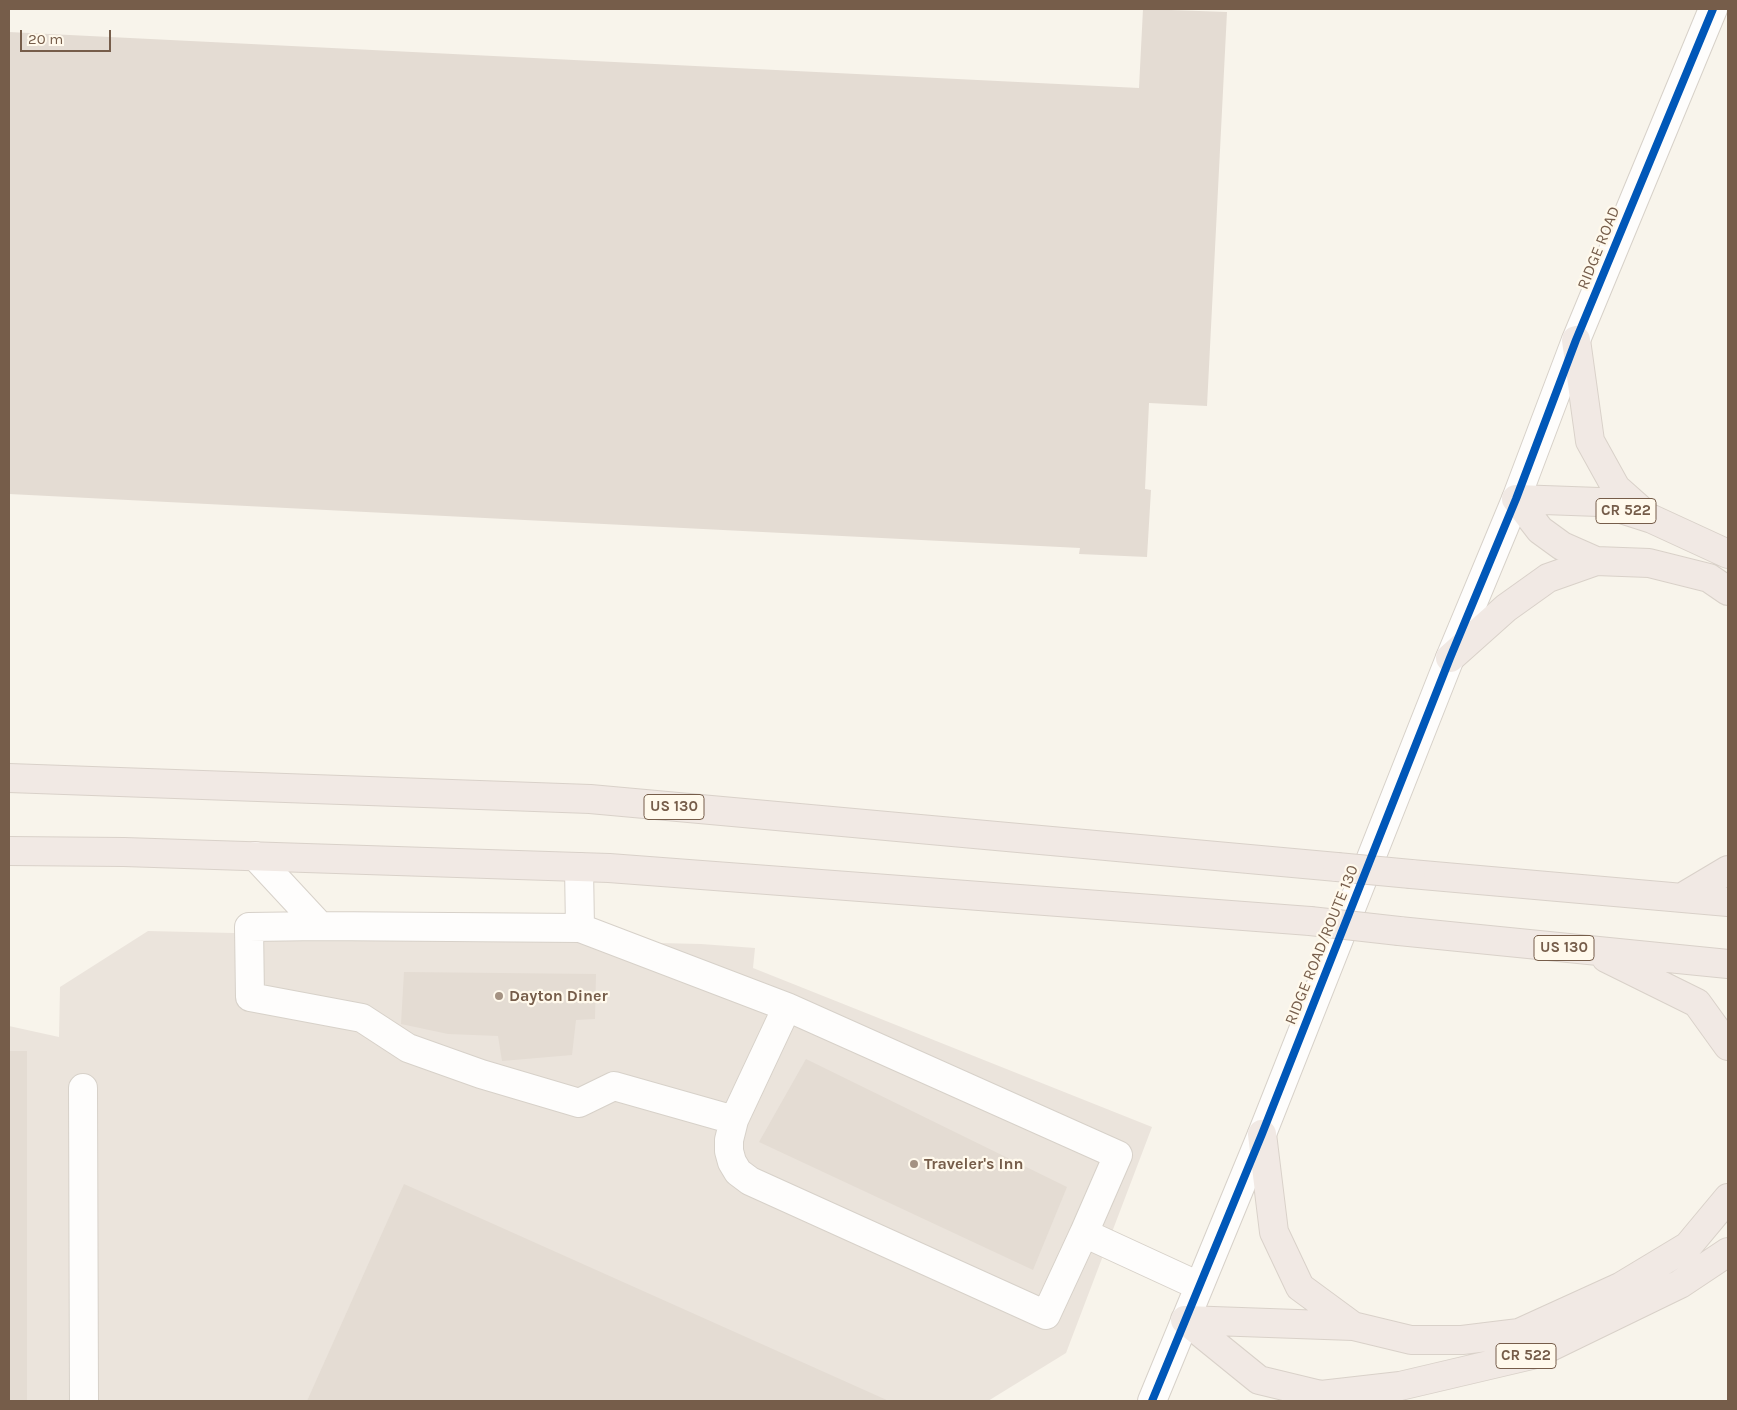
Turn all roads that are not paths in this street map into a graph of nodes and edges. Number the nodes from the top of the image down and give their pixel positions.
1 (1707, 11) edge
2 (1576, 340) junction
3 (1516, 499) junction
4 (1652, 519) junction
5 (1728, 554) edge
6 (1596, 560) junction
7 (1728, 591) edge
8 (1450, 658) junction
9 (9, 778) edge
10 (9, 851) edge
11 (255, 856) junction
12 (579, 867) junction
13 (1728, 870) edge
14 (1681, 898) junction
15 (1728, 902) edge
16 (320, 926) junction
17 (580, 928) junction
18 (1591, 951) junction
19 (1728, 964) edge
20 (787, 1007) junction
21 (1728, 1046) edge
22 (83, 1088) dead end
23 (734, 1120) junction
24 (1262, 1134) junction
25 (1728, 1198) edge
26 (1084, 1233) junction
27 (1728, 1252) edge
28 (1199, 1286) junction
29 (1185, 1320) junction
30 (1353, 1326) junction
31 (1312, 1398) edge
32 (84, 1401) edge
33 (1152, 1401) edge

1 - 2 street, RIDGE ROAD
2 - 3 street, RIDGE ROAD
2 - 4 highway
3 - 4 highway, CR 522
3 - 6 highway
3 - 8 street, RIDGE ROAD/ROUTE 130
4 - 5 highway, CR 522
6 - 7 highway
6 - 8 highway
8 - 24 street, RIDGE ROAD/ROUTE 130
9 - 14 highway, US 130, bridge
10 - 11 highway, US 130
11 - 12 highway, US 130
11 - 16 street
12 - 17 street
12 - 18 highway, US 130, bridge
13 - 14 highway
14 - 15 highway, US 130
16 - 17 street
16 - 23 street
17 - 20 street
18 - 19 highway, US 130
18 - 21 highway
20 - 23 street
20 - 26 street
22 - 32 street
23 - 26 street
24 - 28 street, RIDGE ROAD/ROUTE 130
24 - 30 highway
25 - 30 highway
26 - 28 street
27 - 31 highway, CR 522
28 - 29 street, RIDGE ROAD/ROUTE 130
29 - 30 highway
29 - 31 highway
29 - 33 street, RIDGE ROAD/ROUTE 130

